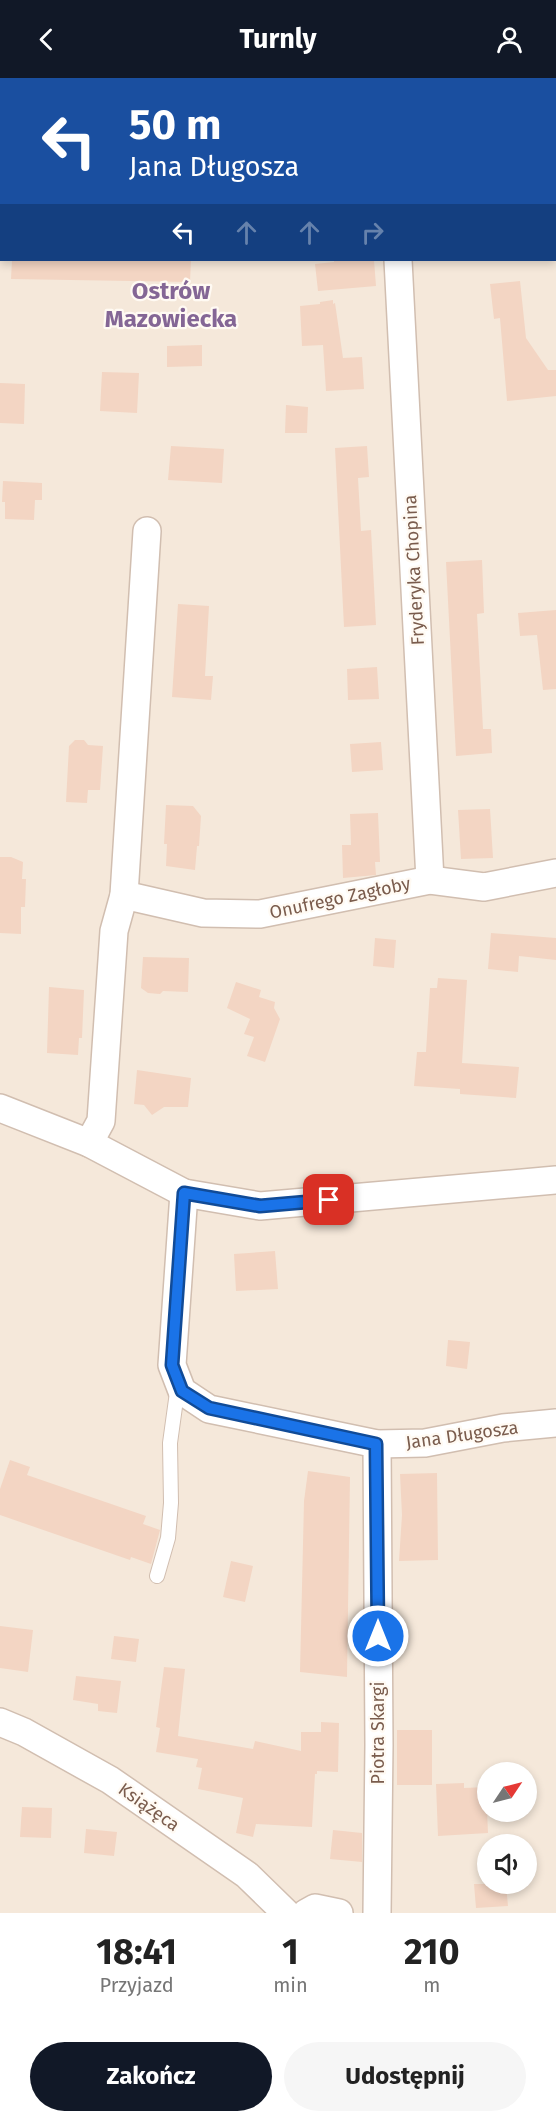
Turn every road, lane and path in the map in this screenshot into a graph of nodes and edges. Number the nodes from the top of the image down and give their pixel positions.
1 (398, 261) edge
2 (147, 531) dead end
3 (556, 873) edge
4 (430, 880) junction
5 (124, 895) junction
6 (0, 1108) edge
7 (89, 1143) junction
8 (556, 1180) edge
9 (184, 1193) junction
10 (178, 1383) junction
11 (556, 1423) edge
12 (376, 1444) junction
13 (157, 1576) dead end
14 (0, 1722) edge
15 (285, 1913) edge
16 (306, 1913) edge
17 (339, 1913) edge
18 (377, 1913) edge

1 - 4 street, Fryderyka Chopina
2 - 5 street
3 - 4 street, Onufrego Zagłoby
4 - 5 street, Onufrego Zagłoby
5 - 7 street
6 - 7 street
7 - 9 street
8 - 9 street
9 - 10 street
10 - 12 street, Jana Długosza
10 - 13 lane
11 - 12 street, Jana Długosza
12 - 18 street, Piotra Skargi
14 - 15 street, Książęca
16 - 17 street

